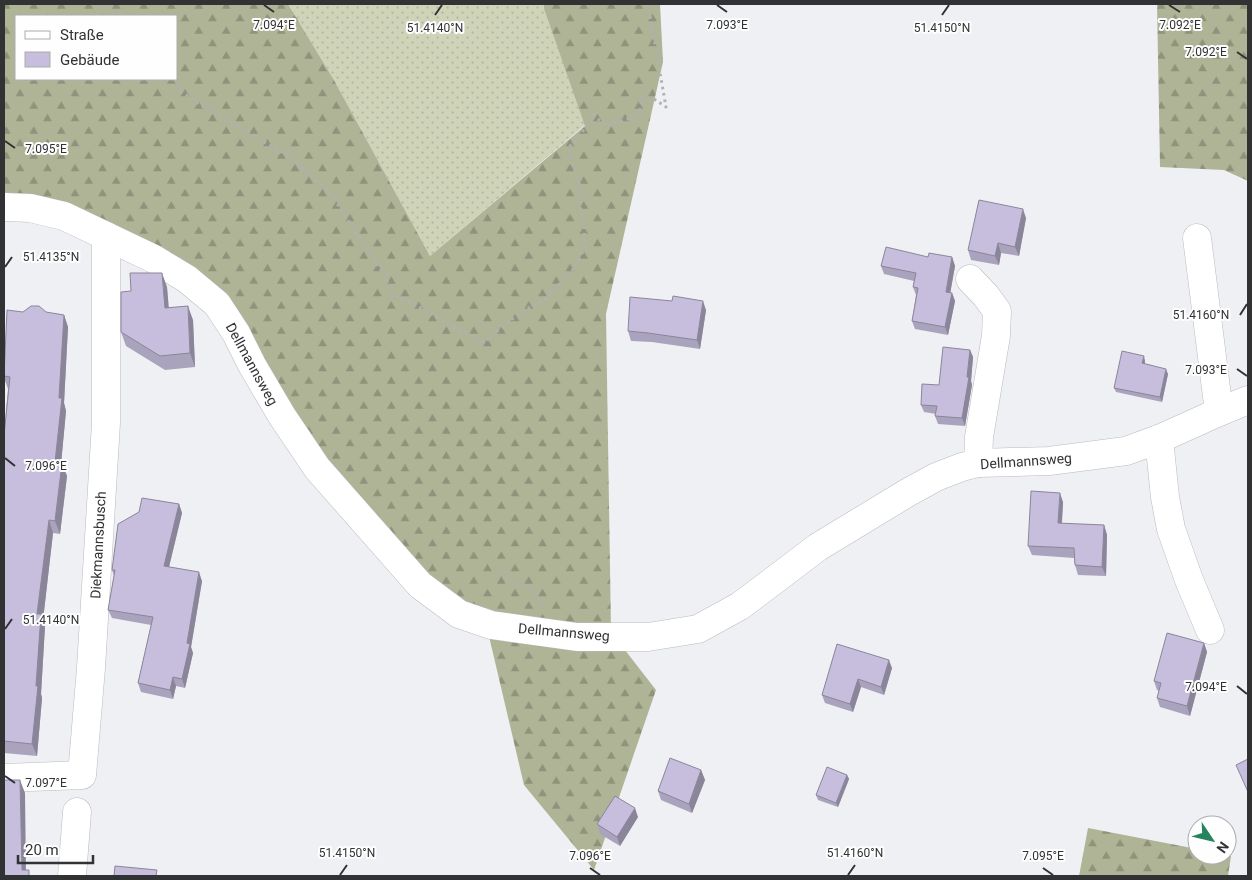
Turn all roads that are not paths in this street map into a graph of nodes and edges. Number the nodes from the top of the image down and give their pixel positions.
1 (4, 207) edge
2 (106, 236) junction
3 (1197, 238) dead end
4 (970, 280) dead end
5 (1248, 400) edge
6 (1219, 412) junction
7 (1158, 440) junction
8 (978, 463) junction
9 (1210, 630) dead end
10 (4, 778) edge
11 (77, 812) dead end
12 (72, 876) edge

1 - 2 street, Dellmannsweg
2 - 8 street, Dellmannsweg
2 - 10 street, Diekmannsbusch
3 - 6 street
4 - 8 street
5 - 6 street, Dellmannsweg
6 - 7 street, Dellmannsweg
7 - 8 street, Dellmannsweg
7 - 9 street
11 - 12 street

